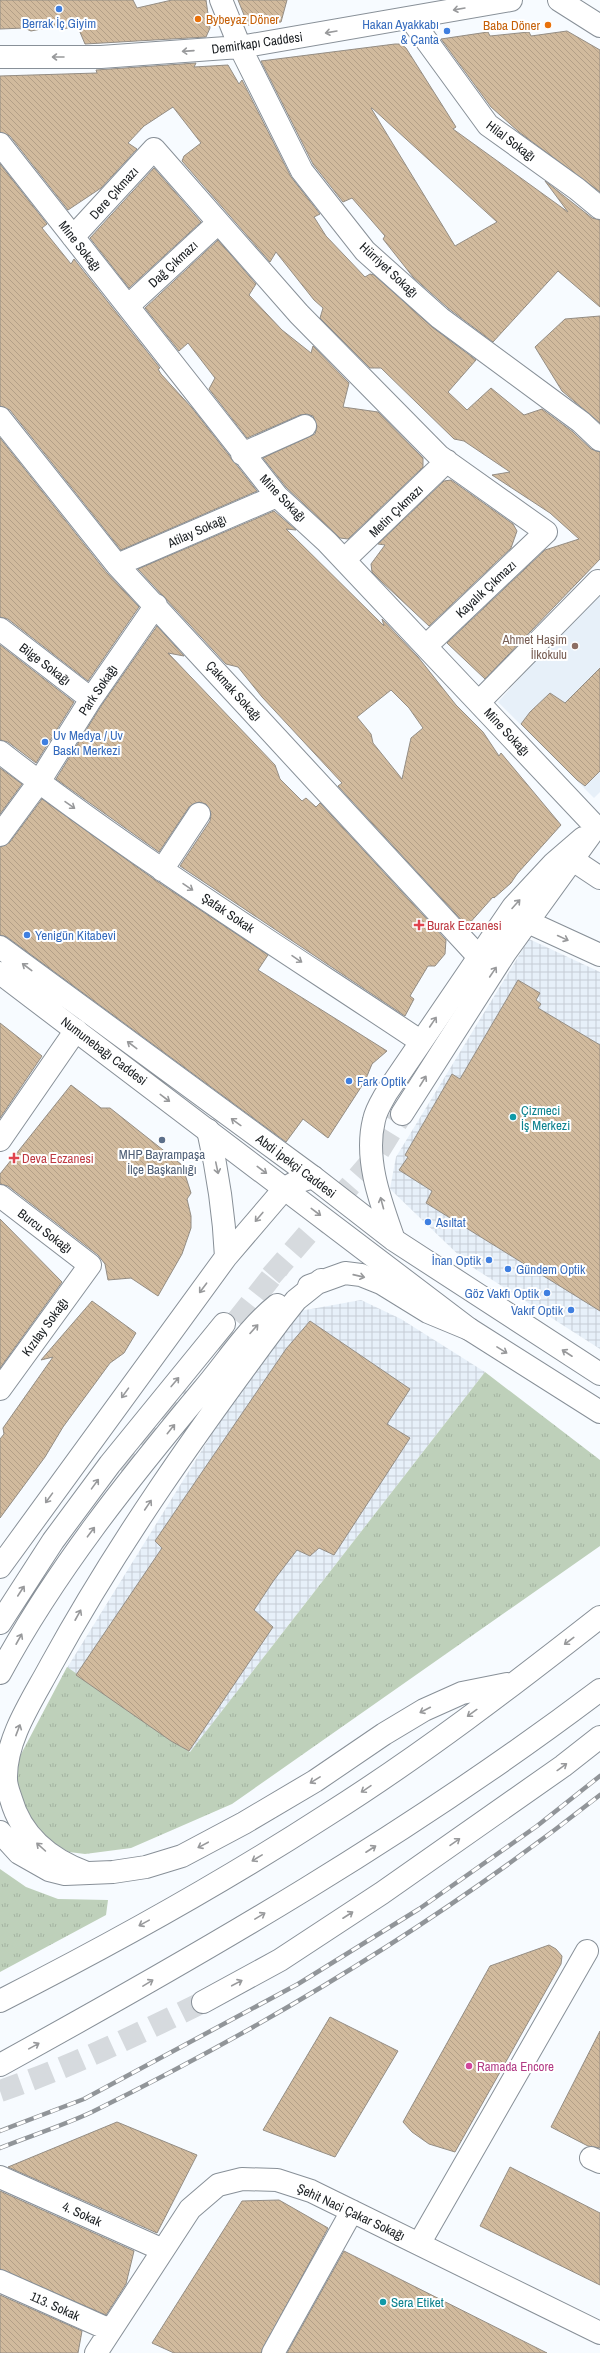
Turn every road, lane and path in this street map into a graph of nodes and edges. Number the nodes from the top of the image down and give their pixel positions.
1 (221, 0) edge
2 (511, 0) edge
3 (559, 0) edge
4 (410, 18) junction
5 (600, 26) edge
6 (240, 47) junction
7 (0, 57) edge
8 (0, 144) edge
9 (600, 208) edge
10 (218, 223) junction
11 (74, 237) junction
12 (128, 306) junction
13 (0, 418) edge
14 (305, 426) dead end
15 (600, 440) edge
16 (242, 454) junction
17 (447, 461) junction
18 (277, 496) junction
19 (344, 560) junction
20 (117, 566) junction
21 (598, 581) dead end
22 (156, 605) junction
23 (0, 629) edge
24 (426, 646) junction
25 (91, 699) junction
26 (479, 702) junction
27 (0, 752) edge
28 (39, 782) junction
29 (199, 814) dead end
30 (598, 825) edge
31 (0, 835) edge
32 (573, 860) junction
33 (162, 870) junction
34 (600, 878) edge
35 (528, 922) junction
36 (0, 947) edge
37 (600, 955) edge
38 (478, 956) junction
39 (0, 973) edge
40 (76, 1030) junction
41 (420, 1041) junction
42 (402, 1114) tunnel mouth
43 (208, 1130) junction
44 (0, 1140) edge
45 (313, 1178) junction
46 (285, 1188) junction
47 (0, 1196) edge
48 (394, 1240) junction
49 (226, 1257) junction
50 (90, 1265) joint
51 (321, 1280) junction
52 (224, 1324) tunnel mouth
53 (469, 1329) junction
54 (600, 1374) edge
55 (1, 1387) edge
56 (600, 1412) edge
57 (0, 1567) edge
58 (600, 1617) edge
59 (0, 1624) edge
60 (0, 1674) edge
61 (515, 1682) junction
62 (600, 1690) edge
63 (600, 1737) edge
64 (0, 1832) edge
65 (87, 1873) junction
66 (587, 1951) dead end
67 (0, 2001) edge
68 (203, 2002) tunnel mouth
69 (0, 2065) edge
70 (0, 2178) edge
71 (352, 2211) junction
72 (419, 2244) junction
73 (163, 2250) junction
74 (0, 2281) edge
75 (110, 2330) junction
76 (600, 2333) edge
77 (96, 2353) edge
78 (273, 2353) edge

1 - 6 main road, Hürriyet Sokağı
2 -> 4 main road, Demirkapı Caddesi
3 - 5 main road
4 -> 6 main road, Demirkapı Caddesi
4 - 9 main road, Hilal Sokağı
6 -> 7 main road, Demirkapı Caddesi
6 - 15 main road, Hürriyet Sokağı
8 - 11 main road, Mine Sokağı
10 - 11 main road, Dere Çıkmazı
10 - 12 main road, Dağ Çıkmazı
10 - 17 main road
11 - 12 main road, Mine Sokağı
12 - 16 main road, Mine Sokağı
13 - 20 main road, Çakmak Sokağı
14 - 16 main road
16 - 18 main road, Mine Sokağı
17 - 19 main road, Metin Çıkmazı
17 - 24 main road, Kayalık Çıkmazı
18 - 19 main road, Mine Sokağı
18 - 20 main road, Atilay Sokağı
19 - 24 main road, Mine Sokağı
20 - 22 main road, Çakmak Sokağı
21 - 26 main road
22 - 25 main road, Park Sokağı
22 - 38 main road, Çakmak Sokağı
23 - 25 main road, Bilge Sokağı
24 - 26 main road, Mine Sokağı
25 - 28 main road, Park Sokağı
26 - 30 main road, Mine Sokağı
27 - 28 main road, Şafak Sokak
28 - 31 main road, Park Sokağı
28 -> 33 main road, Şafak Sokak
29 - 33 main road
30 - 32 main road
38 -> 30 main road
32 - 34 main road
32 - 35 main road
33 -> 41 main road, Şafak Sokak
35 -> 37 main road
42 -> 35 main road
45 -> 36 main road, Abdi İpekçi Caddesi
41 -> 38 main road
39 - 40 main road, Numunebağı Caddesi
40 -> 43 main road, Numunebağı Caddesi
40 - 44 main road
48 -> 41 main road
43 -> 46 main road, Abdi İpekçi Caddesi
43 -> 49 main road
45 - 46 main road
45 - 48 main road, Abdi İpekçi Caddesi
46 -> 49 main road
46 -> 53 main road, Abdi İpekçi Caddesi
47 - 50 main road, Burcu Sokağı
54 -> 48 main road, Abdi İpekçi Caddesi
49 -> 57 main road
50 - 55 main road, Kızılay Sokağı
51 -> 53 main road
60 -> 51 main road
65 -> 51 main road
59 -> 52 main road
53 -> 56 main road, Abdi İpekçi Caddesi
58 -> 61 main road
61 -> 65 main road
61 -> 67 main road
69 -> 62 main road
68 -> 63 main road
64 - 65 main road
66 - 72 main road
70 - 73 main road, 4. Sokak
71 - 72 main road, Şehit Naci Çakar Sokağı
71 - 73 main road, Şehit Naci Çakar Sokağı
71 - 78 main road
72 - 76 main road, Şehit Naci Çakar Sokağı
73 - 75 main road, Şehit Naci Çakar Sokağı
74 - 75 main road, 113. Sokak
75 - 77 main road, Şehit Naci Çakar Sokağı

